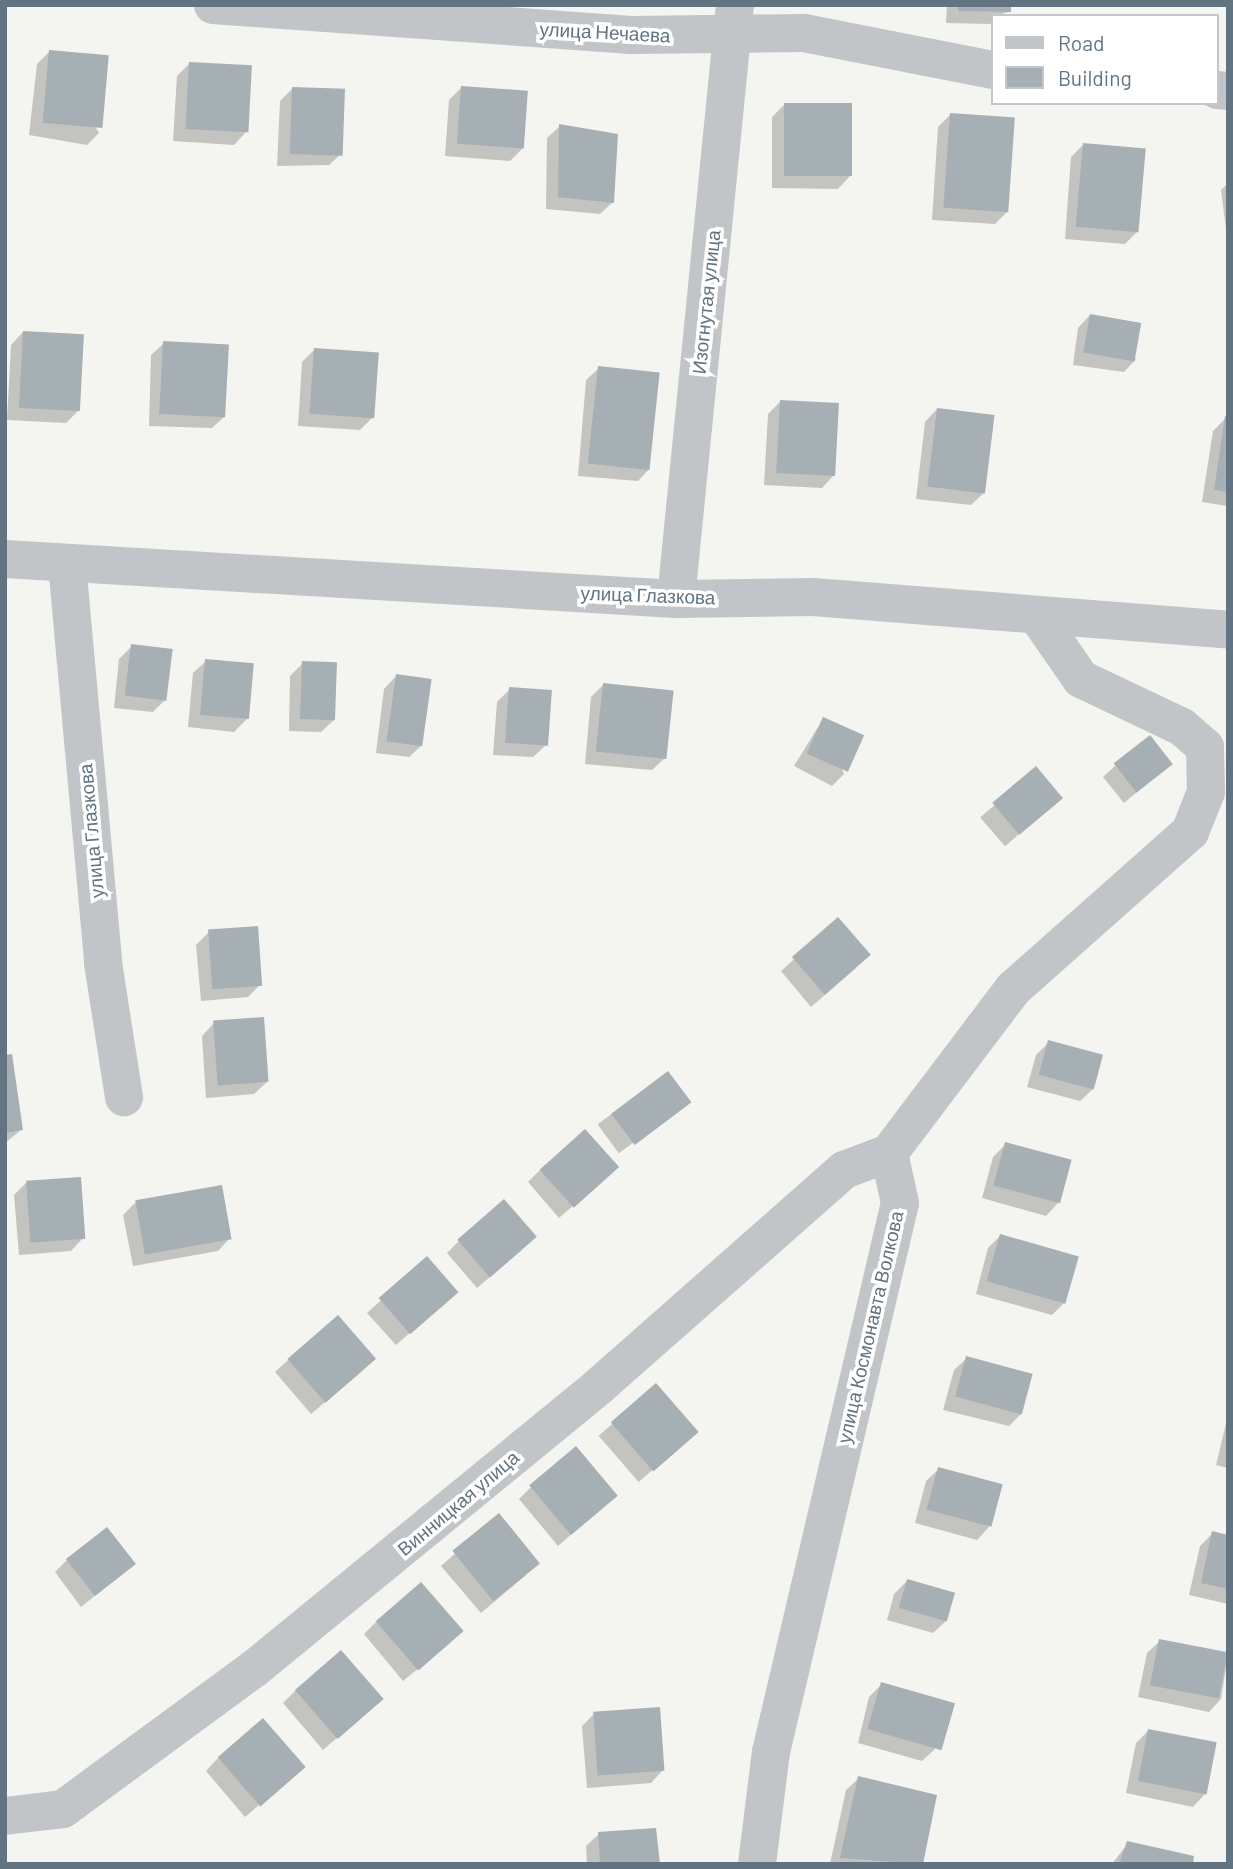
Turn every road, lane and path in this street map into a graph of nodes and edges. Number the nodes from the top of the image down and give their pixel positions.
1 (213, 5) edge
2 (734, 21) edge
3 (992, 70) edge
4 (5, 559) edge
5 (67, 564) junction
6 (676, 598) junction
7 (1038, 617) junction
8 (1228, 630) edge
9 (124, 1097) dead end
10 (889, 1153) junction
11 (5, 1816) edge
12 (757, 1864) edge

1 - 2 street, улица Нечаева
2 - 3 street, улица Нечаева
2 - 6 street, Изогнутая улица
4 - 5 street, улица Глазкова
5 - 6 street, улица Глазкова
5 - 9 street, улица Глазкова
6 - 7 street, улица Глазкова
7 - 8 street, улица Глазкова
7 - 10 street
10 - 11 street, Винницкая улица
10 - 12 street, улица Космонавта Волкова

